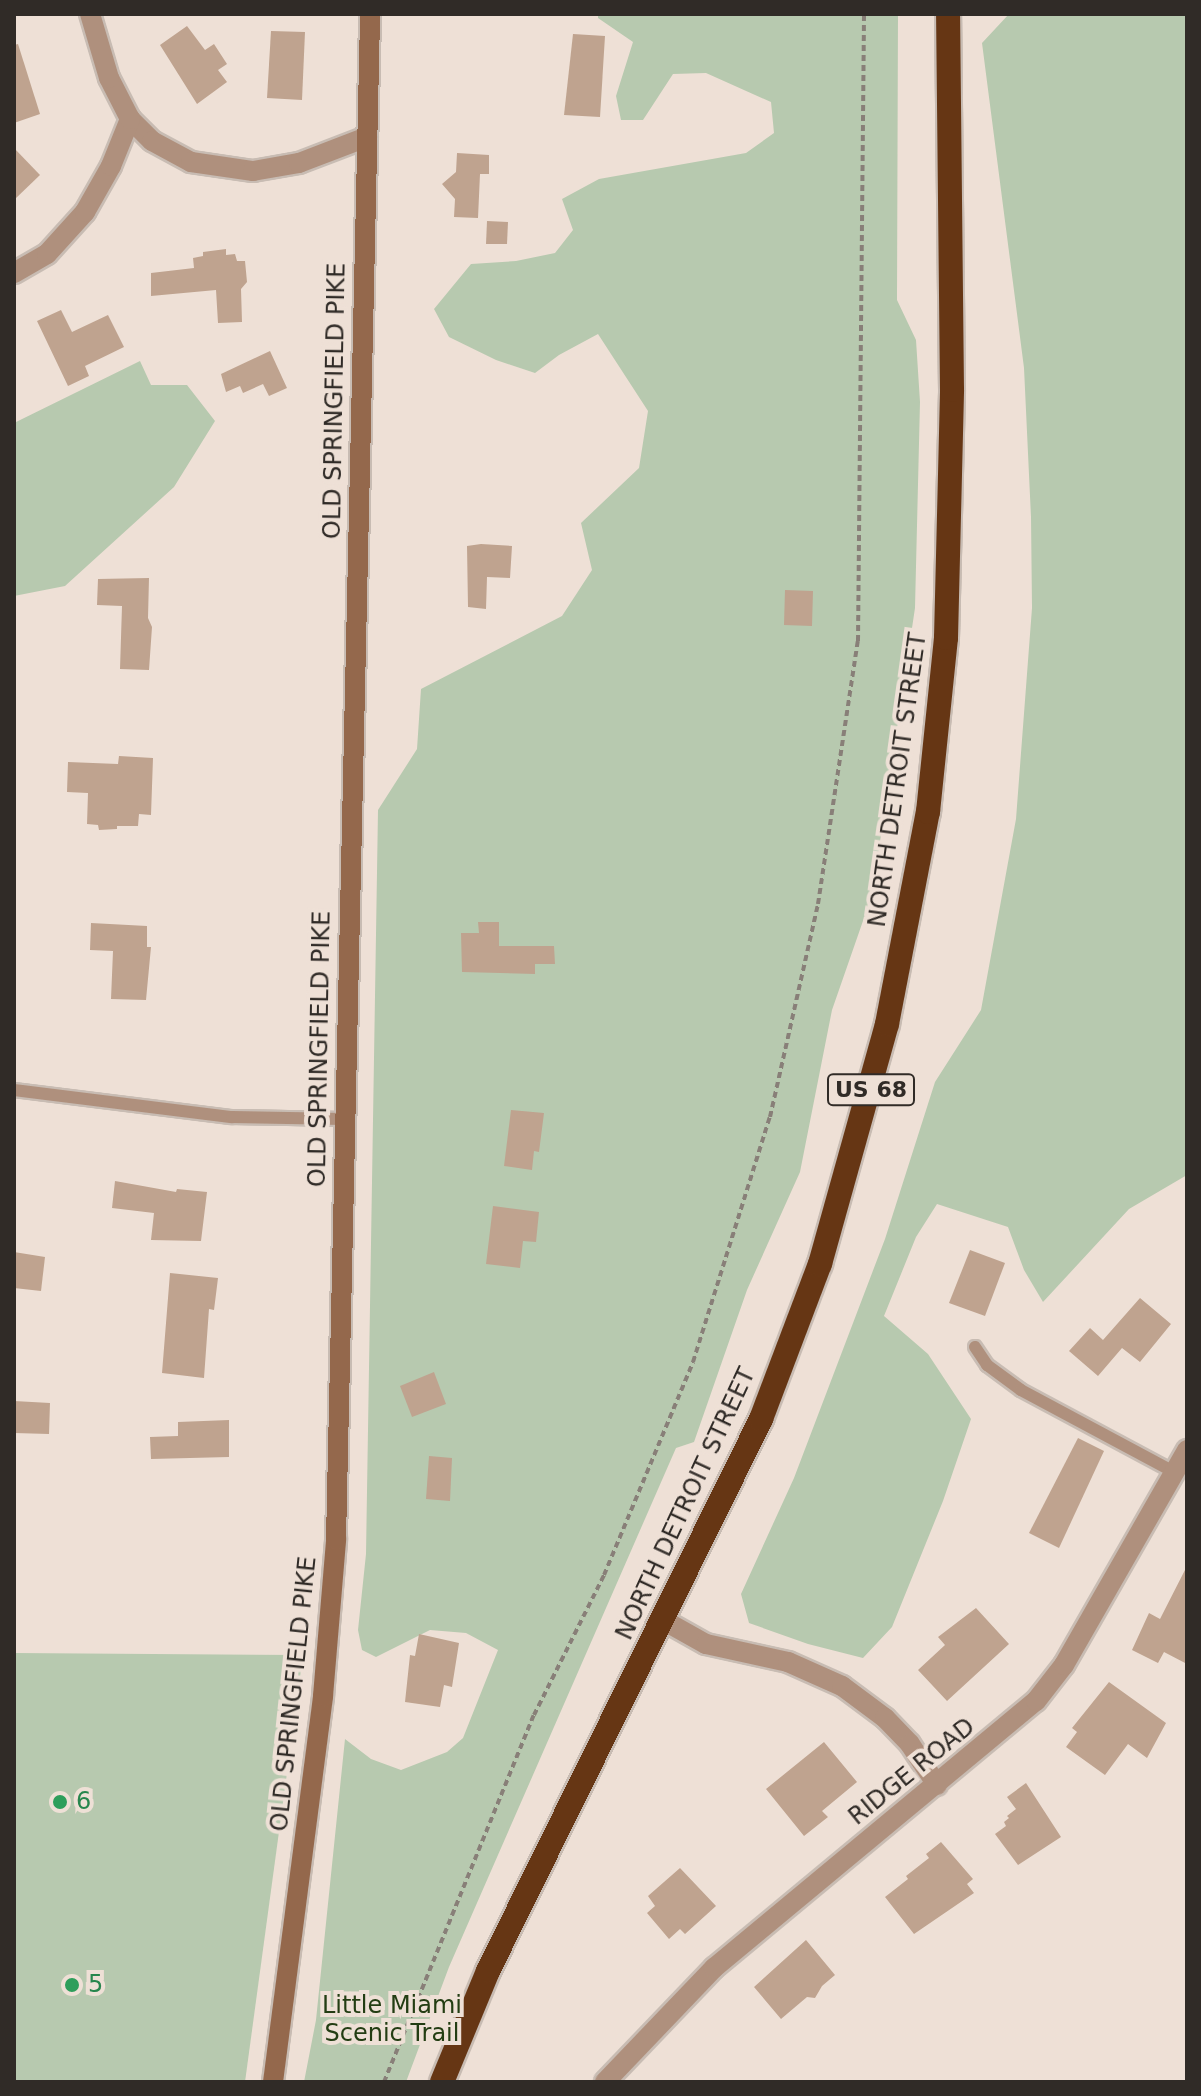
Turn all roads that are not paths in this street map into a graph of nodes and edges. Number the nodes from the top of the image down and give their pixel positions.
1 (90, 14) edge
2 (370, 14) edge
3 (948, 14) edge
4 (130, 119) junction
5 (367, 137) junction
6 (14, 273) edge
7 (14, 1090) edge
8 (344, 1119) junction
9 (975, 1347) dead end
10 (1187, 1450) edge
11 (1174, 1472) junction
12 (663, 1620) junction
13 (937, 1785) junction
14 (273, 2082) edge
15 (442, 2082) edge
16 (605, 2082) edge

1 - 4 street
2 - 5 street, OLD SPRINGFIELD PIKE
3 - 12 highway, NORTH DETROIT STREET / US 68
4 - 5 street
4 - 6 street
5 - 8 street, OLD SPRINGFIELD PIKE
7 - 8 lane
8 - 14 street, OLD SPRINGFIELD PIKE
9 - 11 lane
10 - 11 street, RIDGE ROAD
11 - 13 street, RIDGE ROAD
12 - 13 street
12 - 15 highway, NORTH DETROIT STREET / US 68
13 - 16 street, RIDGE ROAD

